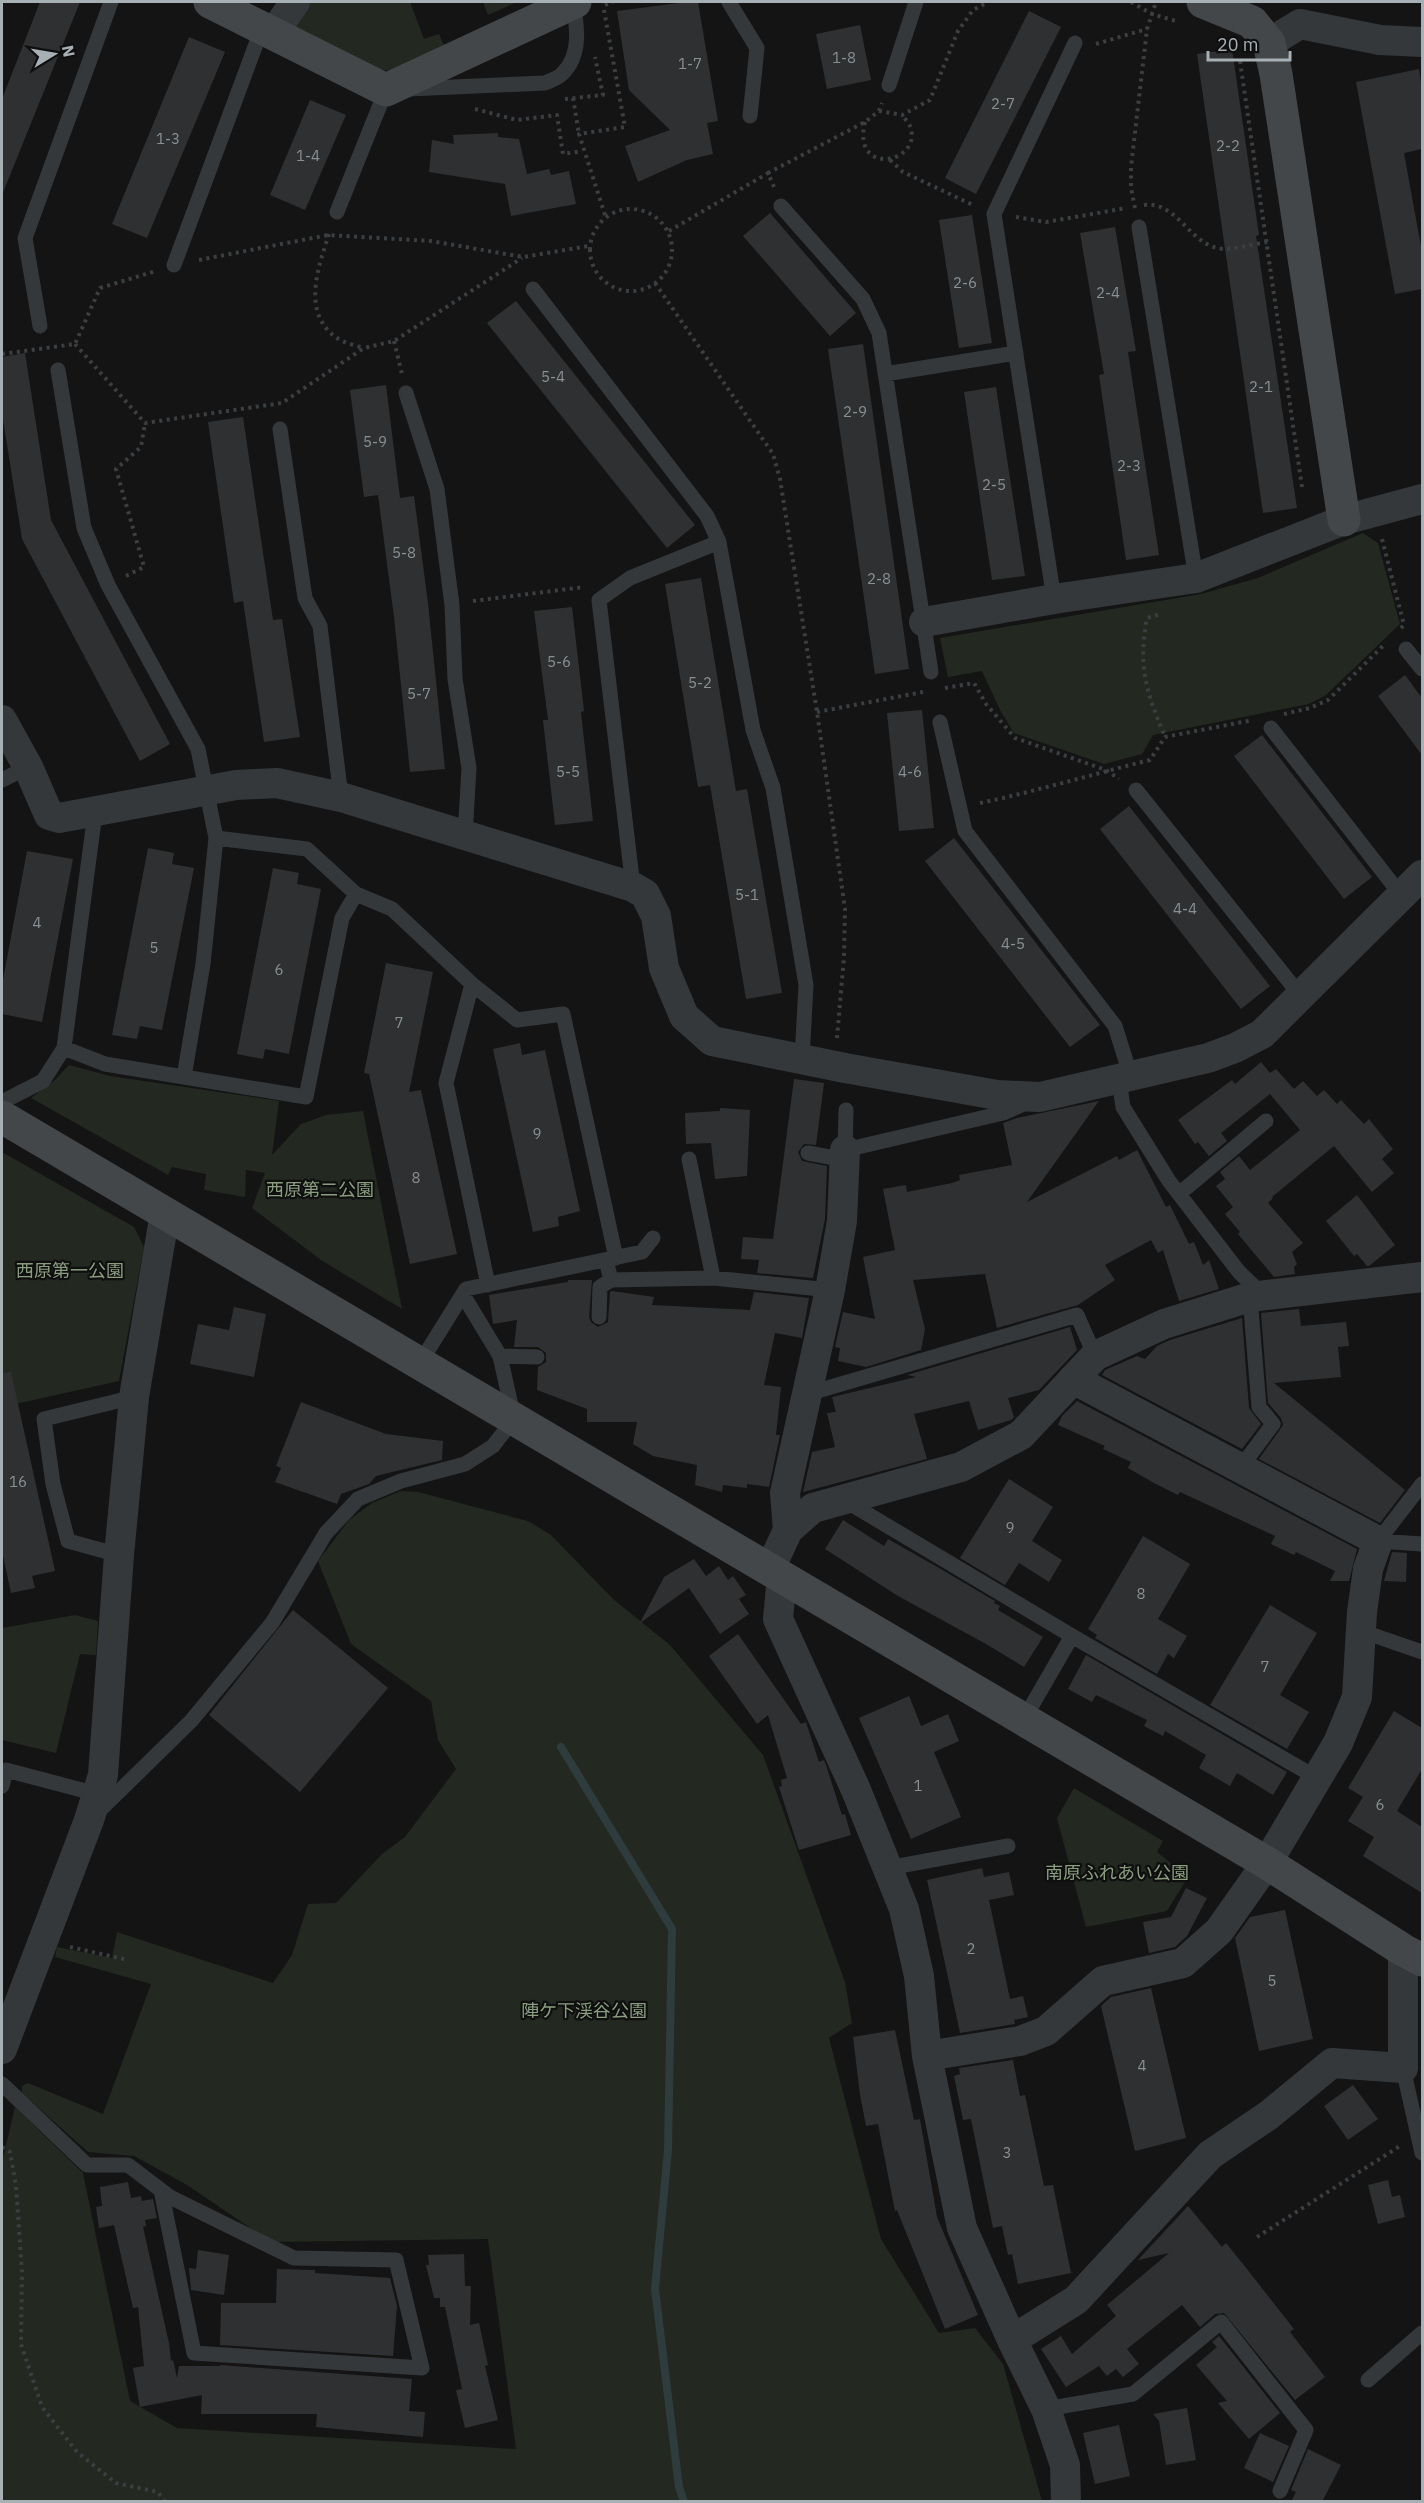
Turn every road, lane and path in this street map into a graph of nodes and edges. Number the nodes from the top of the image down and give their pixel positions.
1 (111, 2) edge
2 (210, 2) edge
3 (295, 2) edge
4 (729, 2) edge
5 (916, 2) edge
6 (988, 2) edge
7 (1131, 2) edge
8 (1156, 2) edge
9 (584, 3) edge
10 (1193, 12) edge
11 (1152, 14) junction
12 (1147, 28) junction
13 (268, 31) junction
14 (1422, 42) edge
15 (1269, 44) junction
16 (1073, 47) joint
17 (1239, 59) dead end
18 (889, 85) joint
19 (386, 90) junction
20 (573, 98) dead end
21 (474, 109) dead end
22 (879, 111) junction
23 (902, 115) junction
24 (750, 116) dead end
25 (865, 122) junction
26 (579, 134) junction
27 (582, 151) junction
28 (890, 160) junction
29 (768, 173) junction
30 (781, 206) joint
31 (1135, 207) junction
32 (337, 212) joint
33 (994, 214) junction
34 (606, 218) junction
35 (1139, 227) joint
36 (669, 231) junction
37 (328, 235) junction
38 (1277, 240) dead end
39 (1267, 242) junction
40 (589, 246) junction
41 (523, 257) junction
42 (174, 265) junction
43 (655, 283) junction
44 (533, 289) dead end
45 (40, 326) dead end
46 (394, 341) junction
47 (75, 344) junction
48 (364, 348) junction
49 (1016, 353) junction
50 (2, 354) edge
51 (58, 370) dead end
52 (885, 374) junction
53 (406, 393) joint
54 (145, 423) junction
55 (280, 429) dead end
56 (1302, 487) dead end
57 (1422, 500) edge
58 (1375, 512) junction
59 (1344, 520) junction
60 (719, 542) junction
61 (1196, 578) junction
62 (108, 585) junction
63 (1054, 599) junction
64 (598, 600) junction
65 (452, 605) junction
66 (1168, 612) dead end
67 (924, 622) junction
68 (1398, 631) dead end
69 (1393, 636) dead end
70 (1406, 649) dead end
71 (1422, 669) edge
72 (931, 672) dead end
73 (817, 712) junction
74 (2, 720) edge
75 (1257, 720) dead end
76 (940, 722) dead end
77 (1275, 722) joint
78 (1165, 737) junction
79 (28, 767) junction
80 (1106, 770) junction
81 (2, 780) edge
82 (208, 790) junction
83 (1136, 790) dead end
84 (341, 797) junction
85 (960, 808) junction
86 (95, 813) junction
87 (465, 836) junction
88 (216, 838) junction
89 (1422, 874) edge
90 (633, 887) junction
91 (356, 894) junction
92 (1401, 895) junction
93 (472, 984) junction
94 (1300, 995) junction
95 (837, 1038) dead end
96 (64, 1048) junction
97 (802, 1059) junction
98 (184, 1077) junction
99 (1125, 1079) junction
100 (1040, 1097) junction
101 (2, 1102) edge
102 (846, 1110) dead end
103 (2, 1117) edge
104 (1266, 1121) dead end
105 (808, 1153) dead end
106 (846, 1155) junction
107 (689, 1159) dead end
108 (1179, 1194) junction
109 (165, 1213) junction
110 (653, 1238) dead end
111 (611, 1259) junction
112 (1422, 1277) edge
113 (713, 1278) junction
114 (611, 1280) junction
115 (488, 1285) junction
116 (830, 1290) junction
117 (463, 1295) junction
118 (1257, 1296) junction
119 (599, 1317) dead end
120 (500, 1356) junction
121 (1095, 1356) junction
122 (537, 1357) dead end
123 (420, 1363) junction
124 (1074, 1379) junction
125 (807, 1394) junction
126 (134, 1398) junction
127 (514, 1419) junction
128 (1241, 1467) junction
129 (1422, 1484) edge
130 (841, 1499) junction
131 (788, 1530) junction
132 (1378, 1540) junction
133 (1422, 1544) edge
134 (119, 1555) junction
135 (776, 1573) junction
136 (1361, 1631) junction
137 (1072, 1636) junction
138 (1422, 1652) edge
139 (1024, 1719) junction
140 (1317, 1778) junction
141 (2, 1786) edge
142 (93, 1807) junction
143 (1008, 1846) dead end
144 (1267, 1863) junction
145 (888, 1868) junction
146 (41, 1941) junction
147 (128, 1960) dead end
148 (1411, 1961) edge
149 (2, 2049) edge
150 (927, 2056) junction
151 (2, 2084) edge
152 (1412, 2084) edge
153 (1419, 2134) junction
154 (2, 2147) edge
155 (1422, 2153) edge
156 (161, 2190) junction
157 (1257, 2237) dead end
158 (1422, 2333) edge
159 (1012, 2340) junction
160 (1368, 2380) dead end
161 (1046, 2409) junction
162 (1280, 2491) dead end
163 (165, 2502) edge
164 (1066, 2502) edge

1 - 45 lane
2 - 13 street
3 - 13 street
4 - 24 lane
5 - 18 lane
6 - 23 path
7 - 11 path
8 - 11 path
9 - 19 street
9 - 19 lane
9 - 26 path
10 - 11 path
10 - 15 street
11 - 12 path
12 - 16 path
12 - 31 path
13 - 19 street
13 - 42 lane
14 - 15 street
15 - 59 street
16 - 33 lane
17 - 39 path
18 - 22 path
19 - 32 lane
20 - 26 path
21 - 27 path
22 - 23 path
22 - 25 path
23 - 28 path
25 - 28 path
25 - 29 path
26 - 27 path
27 - 34 path
28 - 33 path
29 - 30 path
29 - 36 path
30 - 52 lane
31 - 33 path
31 - 35 path
31 - 39 path
32 - 37 path
33 - 49 lane
34 - 36 path
34 - 40 path
35 - 61 lane
36 - 43 path
37 - 41 path
37 - 42 path
37 - 48 path
38 - 39 path
39 - 56 path
40 - 41 path
40 - 43 path
41 - 46 path
42 - 47 path
43 - 73 path
44 - 60 lane
46 - 48 path
46 - 53 path
47 - 50 path
47 - 54 path
48 - 54 path
49 - 52 lane
49 - 63 lane
51 - 62 lane
52 - 67 lane
53 - 65 lane
54 - 62 path
55 - 84 lane
57 - 58 street
58 - 59 street
58 - 68 path
59 - 61 street
60 - 64 lane
60 - 97 lane
61 - 63 street
62 - 82 lane
63 - 67 street
64 - 65 path
64 - 90 lane
65 - 87 lane
66 - 78 path
67 - 72 lane
69 - 77 path
70 - 71 lane
73 - 80 path
73 - 95 path
74 - 79 street
75 - 78 path
76 - 85 lane
77 - 92 lane
78 - 80 path
79 - 81 lane
79 - 86 street
80 - 85 path
82 - 84 street
82 - 86 street
82 - 88 lane
83 - 94 lane
84 - 87 street
85 - 99 lane
86 - 96 lane
87 - 90 street
88 - 91 lane
88 - 98 lane
89 - 92 street
90 - 97 street
91 - 93 lane
91 - 98 lane
92 - 94 street
93 - 111 lane
93 - 115 lane
94 - 99 street
96 - 98 lane
96 - 101 lane
97 - 100 street
99 - 100 street
99 - 108 lane
100 - 106 lane
102 - 106 lane
103 - 109 street
104 - 108 lane
105 - 106 lane
106 - 116 street
107 - 113 lane
108 - 118 lane
109 - 123 street
109 - 126 street
110 - 111 lane
111 - 114 lane
111 - 115 lane
112 - 118 street
113 - 114 lane
113 - 116 lane
114 - 119 lane
115 - 117 lane
116 - 125 street
117 - 120 lane
117 - 123 lane
118 - 121 street
118 - 128 lane
120 - 122 lane
120 - 127 lane
121 - 124 street
121 - 125 lane
123 - 127 street
124 - 128 street
124 - 130 street
125 - 131 street
126 - 134 street
126 - 134 lane
127 - 135 street
127 - 142 lane
128 - 132 street
129 - 132 lane
130 - 131 street
130 - 137 lane
131 - 135 street
132 - 133 lane
132 - 136 street
134 - 142 street
135 - 139 street
135 - 145 street
136 - 138 lane
136 - 140 street
137 - 139 lane
137 - 140 lane
139 - 144 street
140 - 144 street
141 - 142 lane
142 - 146 street
143 - 145 lane
144 - 148 street
144 - 150 street
145 - 150 street
146 - 147 path
146 - 149 street
148 - 152 street
150 - 159 street
151 - 156 lane
152 - 153 lane
152 - 159 street
153 - 155 lane
153 - 157 path
154 - 163 path
156 - 156 lane
158 - 160 lane
159 - 161 street
161 - 162 lane
161 - 164 street

